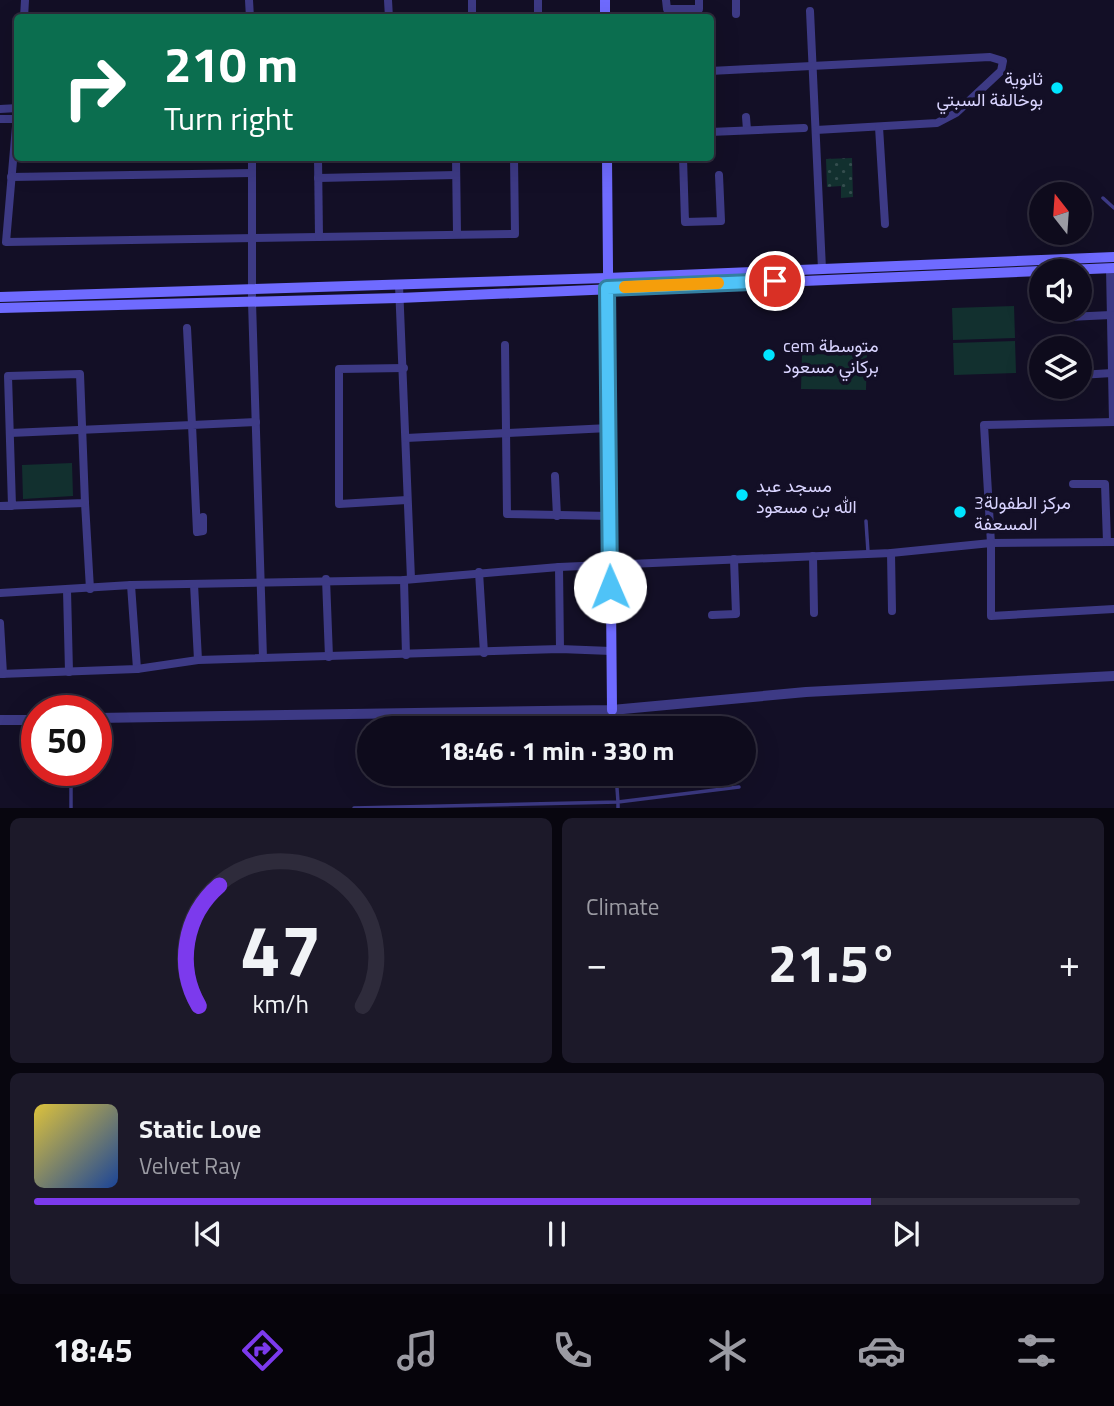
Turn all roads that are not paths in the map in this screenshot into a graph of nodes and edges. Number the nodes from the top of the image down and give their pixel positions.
1 (667, 0) edge
2 (699, 0) edge
3 (736, 0) edge
4 (810, 11) dead end
5 (736, 14) dead end
6 (813, 66) junction
7 (714, 71) edge
8 (746, 117) dead end
9 (879, 127) junction
10 (804, 128) dead end
11 (816, 130) junction
12 (747, 131) junction
13 (714, 132) edge
14 (14, 154) edge
15 (252, 161) edge
16 (318, 161) edge
17 (456, 161) edge
18 (514, 161) edge
19 (607, 161) edge
20 (683, 161) edge
21 (253, 173) junction
22 (456, 175) junction
23 (719, 175) dead end
24 (12, 177) junction
25 (318, 178) junction
26 (1103, 198) dead end
27 (1114, 208) edge
28 (885, 224) dead end
29 (457, 234) junction
30 (319, 237) junction
31 (253, 238) junction
32 (1113, 264) edge
33 (822, 269) junction
34 (607, 283) junction
35 (399, 285) junction
36 (252, 290) junction
37 (0, 297) edge
38 (400, 298) junction
39 (252, 302) junction
40 (0, 308) edge
41 (1111, 315) junction
42 (1092, 316) edge
43 (187, 328) dead end
44 (505, 345) dead end
45 (1113, 353) edge
46 (404, 368) junction
47 (1112, 373) junction
48 (1092, 374) edge
49 (256, 422) junction
50 (1113, 422) edge
51 (192, 425) junction
52 (609, 428) junction
53 (83, 429) junction
54 (10, 433) junction
55 (505, 433) junction
56 (405, 438) junction
57 (555, 476) dead end
58 (1073, 484) dead end
59 (407, 500) junction
60 (85, 503) junction
61 (0, 506) edge
62 (12, 506) junction
63 (557, 516) junction
64 (610, 516) junction
65 (203, 517) dead end
66 (866, 521) dead end
67 (1111, 542) edge
68 (991, 543) junction
69 (891, 553) junction
70 (868, 554) junction
71 (813, 556) junction
72 (734, 559) junction
73 (610, 565) junction
74 (559, 567) junction
75 (479, 572) junction
76 (326, 579) junction
77 (407, 580) junction
78 (259, 582) junction
79 (194, 584) junction
80 (131, 585) junction
81 (90, 589) junction
82 (67, 590) junction
83 (0, 593) edge
84 (1114, 609) edge
85 (892, 611) dead end
86 (814, 613) dead end
87 (712, 615) dead end
88 (0, 623) edge
89 (560, 649) junction
90 (611, 651) junction
91 (484, 653) junction
92 (406, 655) junction
93 (328, 657) junction
94 (263, 658) junction
95 (198, 660) junction
96 (137, 669) junction
97 (69, 672) junction
98 (2, 674) edge
99 (1114, 676) edge
100 (612, 710) junction
101 (612, 716) edge
102 (112, 718) edge
103 (21, 719) edge
104 (0, 720) edge
105 (71, 786) edge
106 (617, 786) edge
107 (739, 787) dead end
108 (618, 805) edge
109 (71, 807) edge
110 (354, 807) edge

1 - 2 street
3 - 5 street
4 - 6 street
6 - 7 street
6 - 9 street
6 - 11 street
8 - 12 street
9 - 11 street
9 - 28 street
10 - 12 street
11 - 33 street
12 - 13 street
14 - 24 street
15 - 21 street
16 - 25 street
17 - 22 street
18 - 29 street
19 - 34 main road
20 - 23 street
21 - 24 street
21 - 31 street
22 - 25 street
22 - 29 street
24 - 31 street
25 - 30 street
26 - 27 lane
29 - 30 street
30 - 31 street
31 - 36 street
32 - 33 main road
32 - 34 main road
32 - 41 street
33 - 34 main road
34 - 35 main road
34 - 38 main road
34 - 52 main road
35 - 36 main road
35 - 38 street
36 - 37 main road
36 - 39 street
38 - 39 main road
38 - 46 street
39 - 40 main road
39 - 49 street
41 - 42 street
41 - 45 street
43 - 51 street
44 - 55 street
45 - 47 street
46 - 56 street
46 - 59 street
47 - 48 street
47 - 50 street
49 - 51 street
49 - 78 street
50 - 68 street
51 - 53 street
51 - 65 street
52 - 55 street
52 - 64 main road
53 - 54 street
53 - 54 street
53 - 60 street
54 - 62 street
55 - 56 street
55 - 63 street
56 - 59 street
57 - 63 street
58 - 67 street
59 - 77 street
60 - 62 street
60 - 81 street
61 - 62 street
63 - 64 street
64 - 73 main road
66 - 70 lane
67 - 68 street
68 - 69 street
68 - 84 street
69 - 70 street
69 - 85 street
70 - 71 street
71 - 72 street
71 - 86 street
72 - 73 street
72 - 87 street
73 - 74 street
73 - 90 main road
74 - 75 street
74 - 89 street
75 - 77 street
75 - 91 street
76 - 77 street
76 - 78 street
76 - 93 street
77 - 92 street
78 - 79 street
78 - 94 street
79 - 80 street
79 - 95 street
80 - 81 street
80 - 96 street
81 - 82 street
82 - 83 street
82 - 97 street
88 - 98 street
89 - 90 street
89 - 91 street
90 - 100 main road
91 - 92 street
92 - 93 street
93 - 94 street
94 - 95 street
95 - 96 street
96 - 97 street
97 - 98 street
99 - 100 street
100 - 101 lane
100 - 102 street
103 - 104 street
105 - 109 lane
106 - 108 lane
107 - 108 lane
108 - 110 lane

